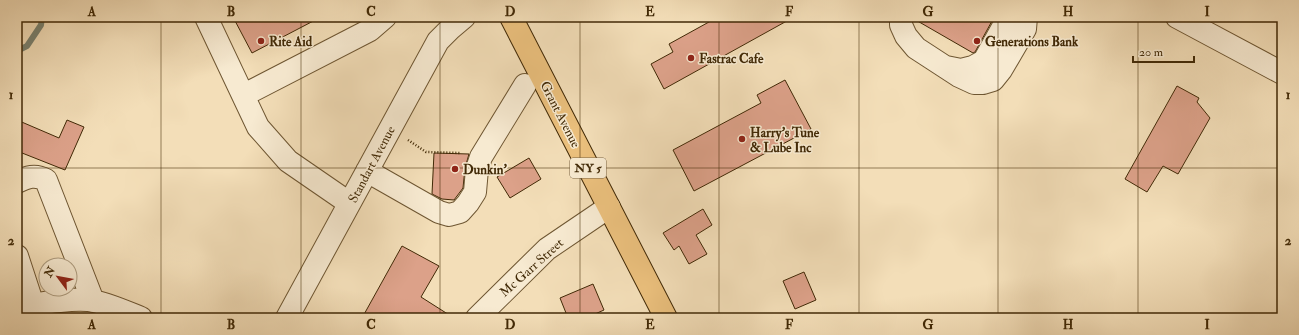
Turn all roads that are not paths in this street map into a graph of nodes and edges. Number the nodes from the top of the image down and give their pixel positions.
1 (190, 17) edge
2 (198, 17) edge
3 (206, 17) edge
4 (385, 17) edge
5 (464, 17) edge
6 (511, 17) edge
7 (901, 17) edge
8 (1018, 17) edge
9 (1022, 17) edge
10 (1026, 17) edge
11 (1177, 17) edge
12 (953, 72) junction
13 (1282, 73) edge
14 (229, 76) junction
15 (525, 85) dead end
16 (244, 95) junction
17 (367, 171) junction
18 (17, 182) edge
19 (350, 203) junction
20 (609, 207) junction
21 (17, 256) edge
22 (93, 301) junction
23 (25, 306) edge
24 (141, 318) edge
25 (287, 318) edge
26 (477, 318) edge
27 (666, 318) edge

1 - 14 street
2 - 14 street
3 - 16 street
4 - 16 street
5 - 17 street, Standart Avenue
6 - 20 highway, Grant Avenue / NY 5
7 - 12 street
8 - 12 street
9 - 12 street
10 - 12 street
11 - 13 street
14 - 16 street
15 - 17 street
16 - 19 street
17 - 19 street, Standart Avenue
18 - 22 street
19 - 25 street, Standart Avenue
20 - 26 street, Mc Garr Street
20 - 27 highway, Grant Avenue / NY 5
21 - 23 street
22 - 23 street
22 - 24 street

